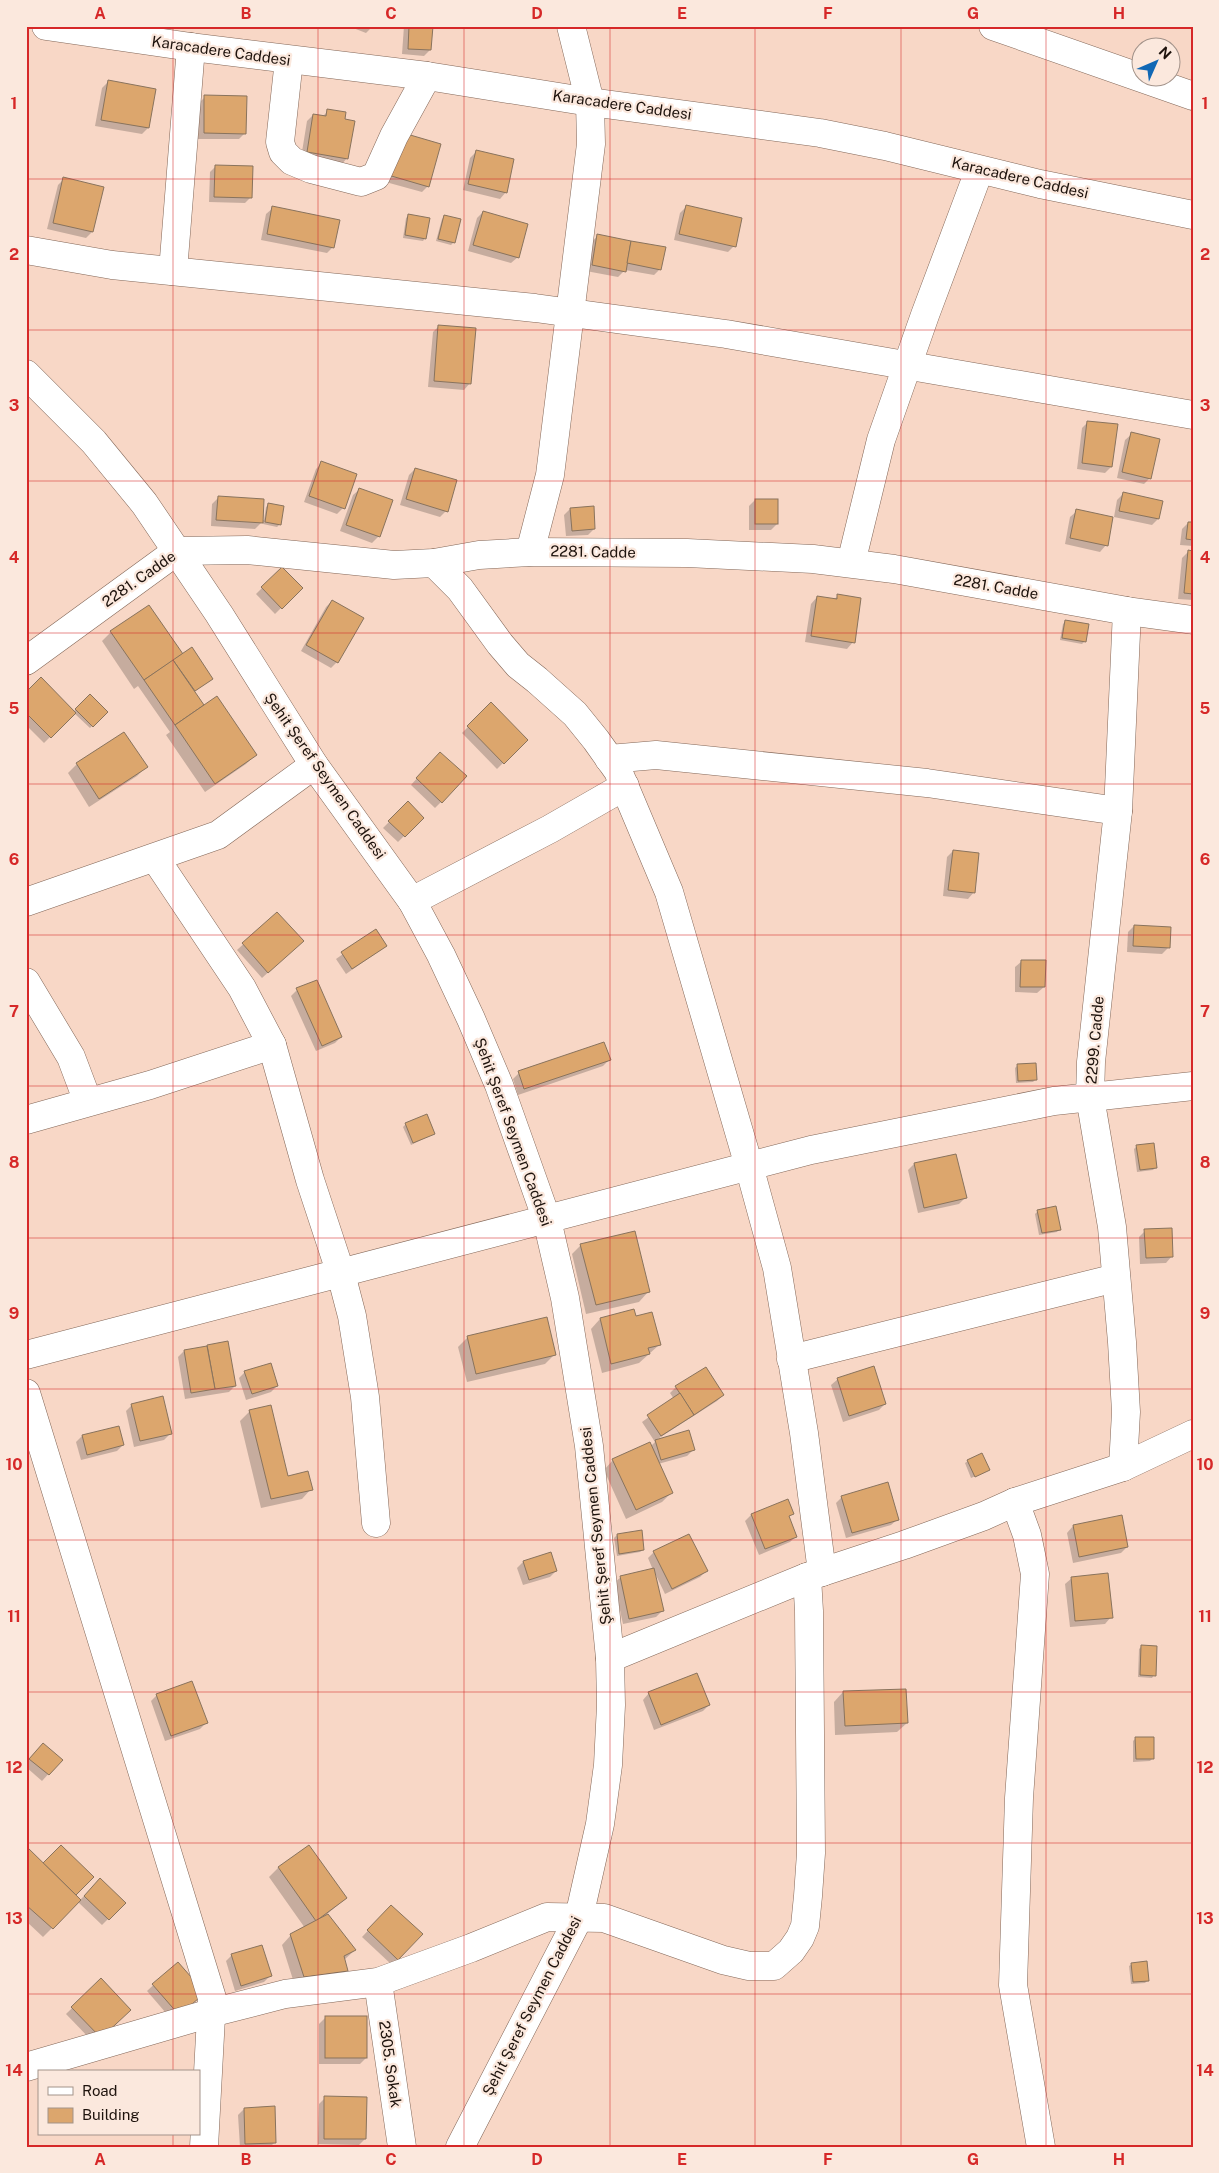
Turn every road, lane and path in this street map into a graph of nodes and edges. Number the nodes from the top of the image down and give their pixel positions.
1 (46, 26) edge
2 (571, 26) edge
3 (993, 26) edge
4 (129, 32) edge
5 (191, 47) junction
6 (289, 60) junction
7 (427, 76) junction
8 (1193, 96) edge
9 (590, 102) junction
10 (979, 171) junction
11 (1193, 215) edge
12 (26, 250) edge
13 (173, 271) junction
14 (572, 312) junction
15 (907, 366) junction
16 (32, 389) edge
17 (1193, 415) edge
18 (177, 551) junction
19 (530, 552) junction
20 (434, 563) junction
21 (851, 564) junction
22 (1127, 611) junction
23 (1193, 620) edge
24 (26, 661) edge
25 (609, 759) junction
26 (314, 766) junction
27 (625, 786) junction
28 (1118, 811) junction
29 (155, 858) junction
30 (412, 901) junction
31 (26, 902) edge
32 (26, 982) edge
33 (272, 1045) junction
34 (1193, 1086) edge
35 (1090, 1097) junction
36 (88, 1102) junction
37 (26, 1120) edge
38 (749, 1166) junction
39 (547, 1220) junction
40 (341, 1274) junction
41 (1116, 1278) junction
42 (26, 1355) edge
43 (791, 1359) junction
44 (26, 1393) edge
45 (1193, 1434) edge
46 (1123, 1467) junction
47 (1015, 1502) junction
48 (376, 1523) dead end
49 (814, 1575) junction
50 (610, 1658) junction
51 (579, 1917) junction
52 (378, 1982) junction
53 (211, 2013) junction
54 (26, 2067) edge
55 (204, 2147) edge
56 (402, 2147) edge
57 (460, 2147) edge
58 (1042, 2147) edge

1 - 4 street, Karacadere Caddesi
2 - 9 street
3 - 8 street
4 - 5 street, Karacadere Caddesi
5 - 6 street, Karacadere Caddesi
5 - 13 street
6 - 7 street, Karacadere Caddesi
6 - 7 street
7 - 9 street, Karacadere Caddesi
9 - 10 street, Karacadere Caddesi
9 - 14 street
10 - 11 street, Karacadere Caddesi
10 - 15 street
12 - 13 street
13 - 14 street
14 - 15 street
14 - 19 street
15 - 17 street
15 - 21 street
16 - 18 street, Şehit Şeref Seymen Caddesi
18 - 20 street, 2281. Cadde
18 - 24 street, 2281. Cadde
18 - 26 street, Şehit Şeref Seymen Caddesi
19 - 20 street, 2281. Cadde
19 - 21 street, 2281. Cadde
20 - 25 street
21 - 22 street, 2281. Cadde
22 - 23 street, 2281. Cadde
22 - 28 street, 2299. Cadde
25 - 27 street
25 - 28 street
26 - 29 street
26 - 30 street, Şehit Şeref Seymen Caddesi
27 - 30 street
27 - 38 street
28 - 35 street, 2299. Cadde
29 - 31 street
29 - 33 street
30 - 39 street, Şehit Şeref Seymen Caddesi
32 - 36 street
33 - 36 street
33 - 40 street
34 - 35 street
35 - 38 street
35 - 41 street, 2299. Cadde
36 - 37 street
38 - 39 street
38 - 43 street
39 - 40 street
39 - 50 street, Şehit Şeref Seymen Caddesi
40 - 42 street
40 - 48 street
41 - 43 street
41 - 46 street, 2299. Cadde
43 - 49 street
44 - 53 street
45 - 46 street
46 - 47 street
47 - 49 street
47 - 58 street
49 - 50 street
49 - 51 street
50 - 51 street, Şehit Şeref Seymen Caddesi
51 - 52 street
51 - 57 street, Şehit Şeref Seymen Caddesi
52 - 53 street
52 - 56 street, 2305. Sokak
53 - 54 street
53 - 55 street

